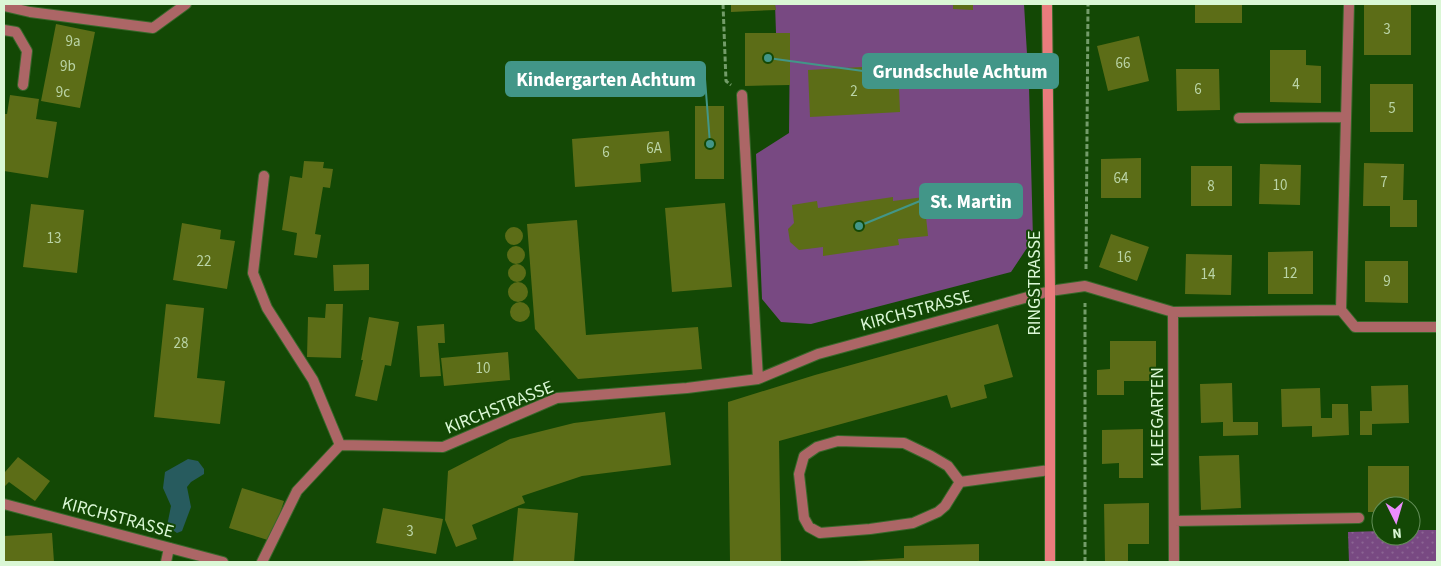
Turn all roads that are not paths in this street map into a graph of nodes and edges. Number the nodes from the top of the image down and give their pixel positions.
1 (186, 4) edge
2 (1047, 4) edge
3 (1349, 4) edge
4 (4, 6) edge
5 (4, 30) edge
6 (23, 85) dead end
7 (742, 96) road end
8 (1346, 117) junction
9 (1238, 118) dead end
10 (264, 176) dead end
11 (1050, 291) junction
12 (1341, 310) junction
13 (1173, 312) junction
14 (1437, 327) edge
15 (758, 379) junction
16 (340, 445) junction
17 (1050, 470) junction
18 (960, 482) junction
19 (4, 504) edge
20 (1359, 518) dead end
21 (1174, 521) junction
22 (169, 548) junction
23 (166, 562) edge
24 (223, 562) edge
25 (262, 562) edge
26 (1050, 562) edge
27 (1174, 562) edge

1 - 4 street
2 - 11 street, RINGSTRASSE
3 - 8 street
5 - 6 street
7 - 15 street
8 - 9 street
8 - 12 street
10 - 16 street
11 - 13 street, KIRCHSTRASSE
11 - 15 street, KIRCHSTRASSE
11 - 17 street, RINGSTRASSE
12 - 13 street
12 - 14 street
13 - 21 street, KLEEGARTEN
15 - 16 street, KIRCHSTRASSE
16 - 25 street
17 - 18 street
17 - 26 street, RINGSTRASSE
18 - 18 street
19 - 22 street, KIRCHSTRASSE
20 - 21 street
21 - 27 street, KLEEGARTEN
22 - 23 street
22 - 24 street, KIRCHSTRASSE

